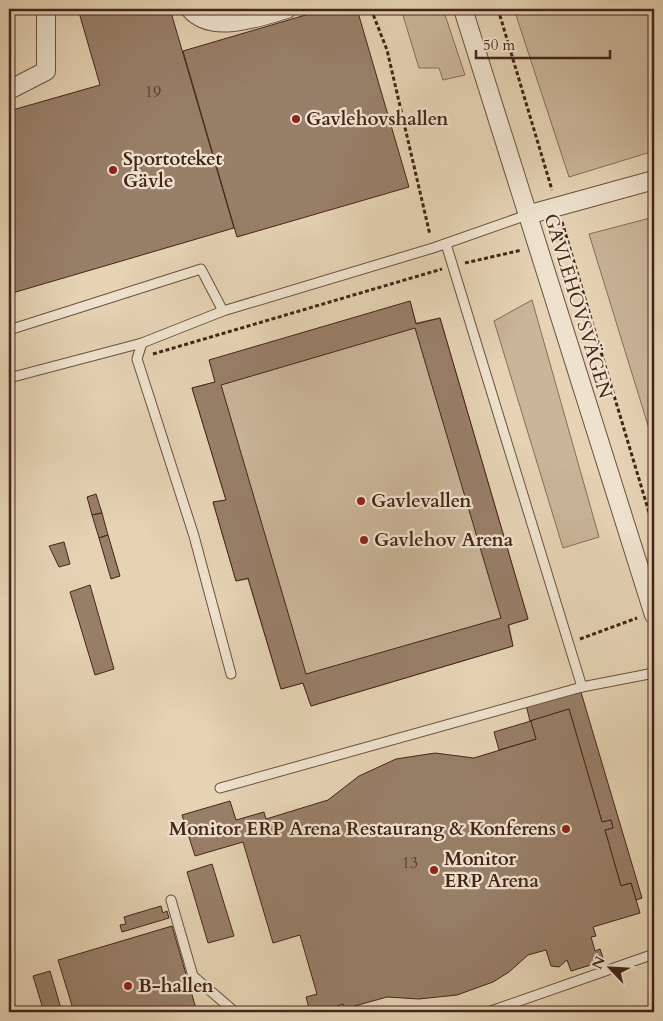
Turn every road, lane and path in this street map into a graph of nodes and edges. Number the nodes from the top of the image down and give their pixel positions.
1 (46, 9) edge
2 (190, 9) edge
3 (287, 9) edge
4 (371, 9) edge
5 (463, 9) edge
6 (498, 9) edge
7 (9, 90) edge
8 (654, 180) edge
9 (557, 207) junction
10 (527, 215) junction
11 (566, 237) junction
12 (446, 244) junction
13 (537, 246) junction
14 (433, 248) junction
15 (453, 266) junction
16 (223, 311) junction
17 (9, 330) edge
18 (142, 343) junction
19 (137, 359) junction
20 (9, 378) edge
21 (653, 521) edge
22 (654, 528) edge
23 (654, 613) edge
24 (570, 643) junction
25 (654, 673) edge
26 (231, 674) dead end
27 (582, 687) junction
28 (220, 788) dead end
29 (171, 900) dead end
30 (654, 954) edge
31 (236, 1012) edge
32 (488, 1012) edge

1 - 7 street
2 - 3 street
4 - 14 path
5 - 10 street, GAVLEHOVSVÄGEN
6 - 9 path
8 - 9 street
9 - 10 street
9 - 11 path
10 - 12 lane
10 - 13 street, GAVLEHOVSVÄGEN
11 - 13 path
11 - 21 path
12 - 14 lane
12 - 15 lane
13 - 15 path
13 - 23 street, GAVLEHOVSVÄGEN
14 - 16 lane
15 - 19 path
15 - 24 lane
16 - 17 lane
16 - 18 lane
18 - 19 lane
18 - 20 lane
19 - 26 lane
21 - 22 path
23 - 24 path
24 - 27 lane
25 - 27 lane
27 - 28 lane
29 - 31 lane
30 - 32 lane

